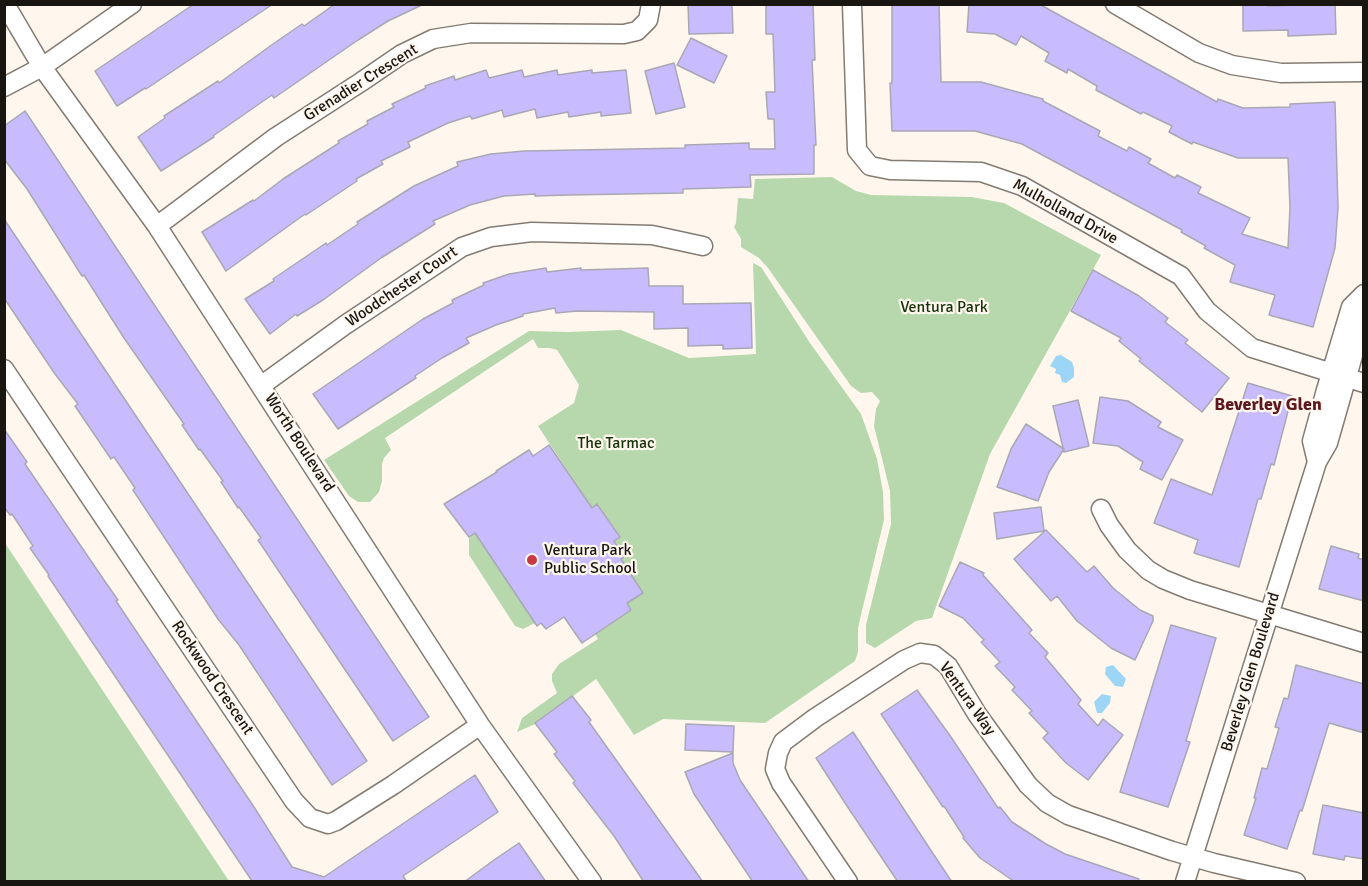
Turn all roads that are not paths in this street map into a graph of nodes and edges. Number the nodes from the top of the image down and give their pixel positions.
1 (5, 4) edge
2 (132, 4) edge
3 (651, 4) edge
4 (852, 4) edge
5 (1115, 4) edge
6 (42, 67) junction
7 (1364, 72) edge
8 (4, 87) edge
9 (157, 226) junction
10 (703, 246) dead end
11 (1364, 294) edge
12 (1364, 317) edge
13 (4, 369) edge
14 (1347, 378) edge
15 (262, 385) junction
16 (1101, 509) dead end
17 (1269, 614) junction
18 (1364, 644) edge
19 (480, 725) junction
20 (1193, 856) junction
21 (592, 882) edge
22 (848, 882) edge
23 (1185, 882) edge
24 (1296, 882) edge

1 - 6 street, Worth Boulevard
2 - 6 street
3 - 9 street, Grenadier Crescent
4 - 14 street, Mulholland Drive
5 - 7 street
6 - 8 street
6 - 9 street, Worth Boulevard
9 - 15 street, Worth Boulevard
10 - 15 street, Woodchester Court
11 - 14 street, Beverley Glen Boulevard
12 - 14 street, Beverley Glen Boulevard
13 - 19 street, Rockwood Crescent
14 - 17 street, Beverley Glen Boulevard
15 - 19 street, Worth Boulevard
16 - 17 street
17 - 18 street
17 - 20 street, Beverley Glen Boulevard
19 - 21 street, Worth Boulevard
20 - 22 street, Ventura Way
20 - 23 street, Beverley Glen Boulevard
20 - 24 street

